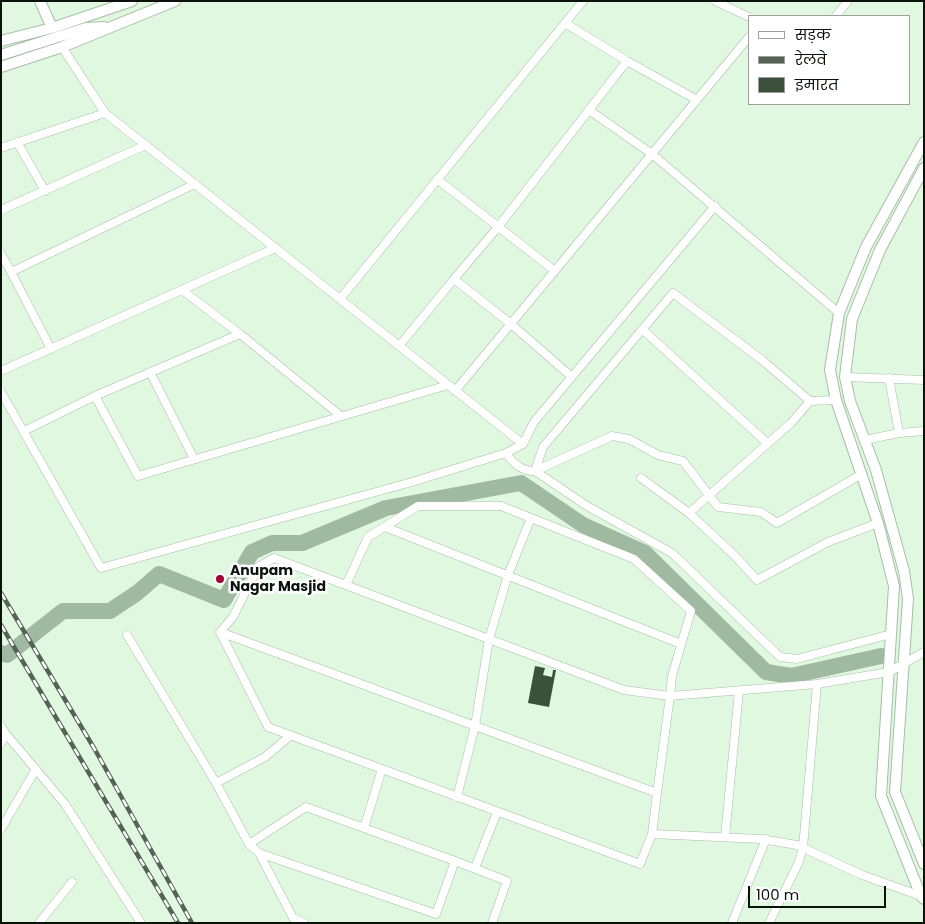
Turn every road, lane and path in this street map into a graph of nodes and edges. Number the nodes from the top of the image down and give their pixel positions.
1 (40, 1) edge
2 (132, 1) edge
3 (175, 1) edge
4 (583, 1) edge
5 (716, 1) edge
6 (848, 1) edge
7 (108, 11) junction
8 (837, 15) edge
9 (748, 17) edge
10 (565, 23) junction
11 (113, 26) junction
12 (52, 28) junction
13 (86, 28) junction
14 (748, 39) edge
15 (1, 41) edge
16 (62, 47) junction
17 (1, 55) edge
18 (628, 61) junction
19 (1, 66) edge
20 (697, 100) junction
21 (589, 110) junction
22 (105, 113) junction
23 (17, 142) junction
24 (924, 142) edge
25 (146, 145) junction
26 (1, 148) edge
27 (652, 154) junction
28 (924, 168) edge
29 (437, 179) junction
30 (195, 184) junction
31 (45, 191) junction
32 (715, 206) junction
33 (1, 210) edge
34 (498, 227) junction
35 (276, 248) junction
36 (1, 254) edge
37 (555, 271) junction
38 (11, 272) junction
39 (454, 279) junction
40 (182, 290) junction
41 (340, 299) junction
42 (839, 313) junction
43 (852, 320) junction
44 (511, 324) junction
45 (642, 329) junction
46 (240, 334) junction
47 (400, 346) junction
48 (51, 349) junction
49 (1, 371) edge
50 (150, 372) junction
51 (572, 377) junction
52 (845, 377) junction
53 (889, 378) junction
54 (924, 380) edge
55 (448, 385) junction
56 (455, 391) junction
57 (1, 392) edge
58 (95, 396) junction
59 (836, 400) junction
60 (810, 401) junction
61 (342, 416) junction
62 (24, 431) junction
63 (924, 431) edge
64 (899, 433) junction
65 (865, 440) junction
66 (766, 442) junction
67 (523, 444) junction
68 (506, 453) junction
69 (194, 459) junction
70 (535, 471) junction
71 (862, 474) junction
72 (641, 478) dead end
73 (708, 494) junction
74 (688, 513) junction
75 (532, 518) junction
76 (878, 523) junction
77 (385, 527) junction
78 (508, 576) junction
79 (346, 585) junction
80 (220, 632) junction
81 (892, 634) junction
82 (127, 635) dead end
83 (489, 639) junction
84 (681, 644) junction
85 (924, 652) edge
86 (903, 664) junction
87 (889, 672) junction
88 (817, 684) junction
89 (739, 691) junction
90 (670, 696) junction
91 (1, 726) edge
92 (475, 726) junction
93 (6, 734) junction
94 (290, 736) junction
95 (1, 742) edge
96 (36, 769) junction
97 (382, 770) junction
98 (216, 783) junction
99 (657, 794) junction
100 (457, 797) junction
101 (497, 812) junction
102 (364, 828) junction
103 (1, 829) edge
104 (652, 834) junction
105 (725, 837) junction
106 (766, 839) junction
107 (249, 844) junction
108 (803, 848) junction
109 (259, 853) junction
110 (455, 860) junction
111 (924, 864) edge
112 (475, 868) junction
113 (72, 882) dead end
114 (922, 898) edge
115 (436, 914) junction
116 (39, 923) edge
117 (141, 923) edge
118 (304, 923) edge
119 (433, 923) edge
120 (492, 923) edge
121 (732, 923) edge
122 (769, 923) edge

1 - 12 street
2 - 7 street
3 - 11 street
4 - 10 street
5 - 9 street
6 - 8 street
7 - 12 street
7 - 13 street
10 - 18 street
10 - 29 street
11 - 13 street
11 - 16 street
12 - 15 street
13 - 17 street
14 - 20 street
16 - 19 street
16 - 22 street
18 - 20 street
18 - 21 street
20 - 27 street
21 - 27 street
21 - 34 street
22 - 23 street
22 - 25 street
23 - 26 street
23 - 31 street
24 - 42 street
25 - 30 street
25 - 31 street
27 - 32 street
27 - 37 street
28 - 43 street
29 - 34 street
29 - 41 street
30 - 35 street
30 - 38 street
31 - 33 street
32 - 42 street
32 - 51 street
34 - 37 street
34 - 39 street
35 - 40 street
35 - 41 street
36 - 38 street
37 - 44 street
38 - 48 street
39 - 44 street
39 - 47 street
40 - 46 street
40 - 48 street
41 - 47 street
42 - 43 street
42 - 59 street
43 - 52 street
44 - 51 street
44 - 56 street
45 - 60 street
45 - 66 street
45 - 70 street
46 - 50 street
46 - 61 street
47 - 55 street
48 - 49 street
50 - 58 street
50 - 69 street
51 - 67 street
52 - 53 street
52 - 65 street
53 - 54 street
53 - 64 street
55 - 56 street
55 - 61 street
56 - 67 street
57 - 62 street
58 - 62 street
58 - 69 street
59 - 60 street
59 - 71 street
60 - 66 street
61 - 69 street
62 - 68 street
63 - 64 street
64 - 65 street
65 - 86 street
66 - 73 street
67 - 68 street
68 - 70 street
70 - 73 street
70 - 81 street
71 - 73 street
71 - 76 street
72 - 74 street
73 - 74 street
74 - 76 street
75 - 77 street
75 - 78 street
75 - 84 street
76 - 81 street
77 - 78 street
77 - 79 street
78 - 83 street
78 - 84 street
79 - 80 street
79 - 83 street
80 - 92 street
80 - 94 street
81 - 87 street
82 - 98 street
83 - 90 street
83 - 92 street
84 - 90 street
85 - 86 street
86 - 87 street
86 - 111 street
87 - 88 street
87 - 114 street
88 - 89 street
88 - 108 street
89 - 90 street
89 - 105 street
90 - 99 street
91 - 93 street
92 - 99 street
92 - 100 street
93 - 95 street
93 - 96 street
94 - 97 street
94 - 98 street
96 - 103 street
96 - 117 street
97 - 100 street
97 - 102 street
98 - 107 street
99 - 104 street
100 - 101 street
101 - 104 street
101 - 112 street
102 - 107 street
102 - 110 street
104 - 105 street
105 - 106 street
106 - 108 street
106 - 121 street
107 - 109 street
108 - 114 street
108 - 122 street
109 - 115 street
109 - 118 street
110 - 112 street
110 - 115 street
112 - 120 street
113 - 116 street
115 - 119 street

